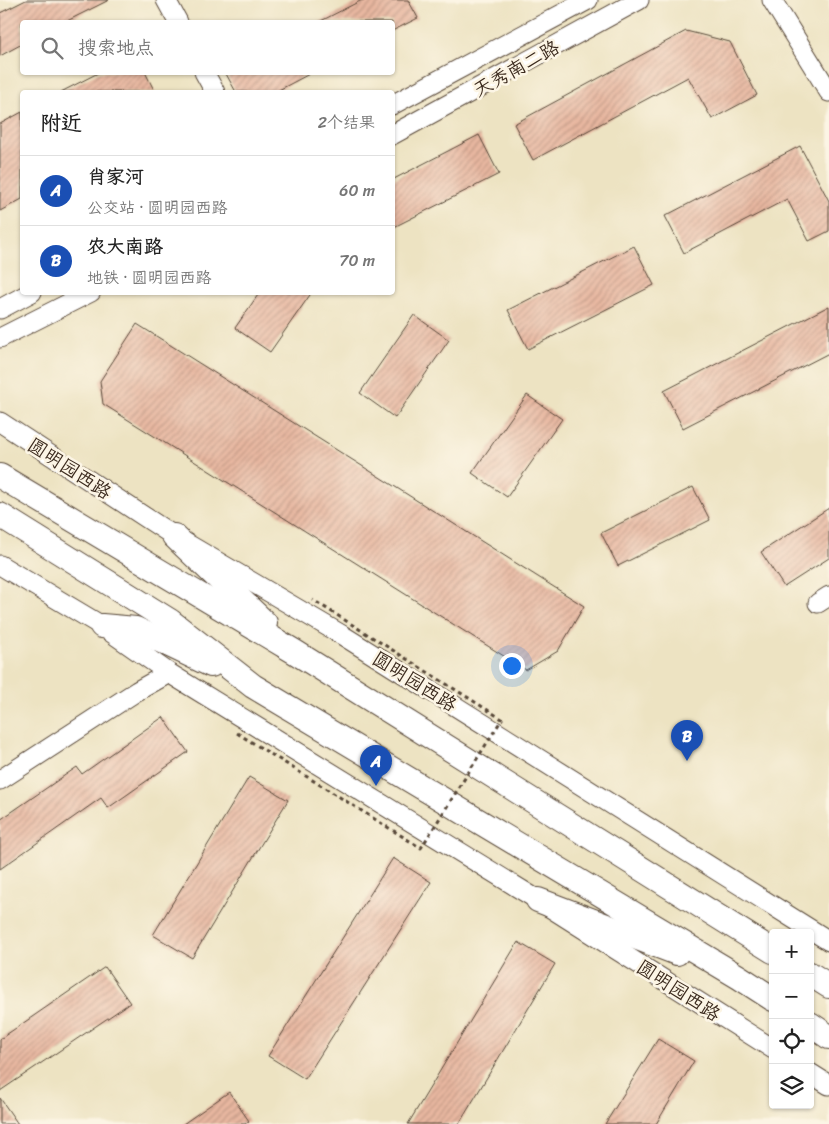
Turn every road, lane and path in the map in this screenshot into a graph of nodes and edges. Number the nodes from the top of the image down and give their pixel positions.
1 (166, 0) edge
2 (588, 0) edge
3 (639, 0) edge
4 (772, 0) edge
5 (177, 20) edge
6 (206, 75) edge
7 (214, 90) edge
8 (829, 92) edge
9 (395, 103) edge
10 (395, 133) edge
11 (26, 295) edge
12 (85, 295) edge
13 (0, 309) edge
14 (0, 338) edge
15 (0, 422) edge
16 (0, 476) edge
17 (0, 515) edge
18 (174, 536) junction
19 (0, 565) edge
20 (313, 600) dead end
21 (102, 626) junction
22 (295, 652) junction
23 (169, 673) junction
24 (253, 686) junction
25 (237, 733) dead end
26 (0, 780) edge
27 (538, 900) junction
28 (829, 940) edge
29 (769, 948) edge
30 (738, 976) junction
31 (814, 977) edge
32 (829, 986) edge
33 (769, 996) edge
34 (814, 1027) edge
35 (829, 1037) edge
36 (769, 1046) edge
37 (814, 1076) edge
38 (829, 1085) edge

1 - 5 street
2 - 9 street, 天秀南二路
3 - 10 street, 天秀南二路
4 - 8 street
6 - 7 street
11 - 13 street
12 - 14 street
15 - 18 street, 圆明园西路
16 - 22 main road, 圆明园西路
17 - 24 main road
18 - 22 main road
18 - 28 street, 圆明园西路
19 - 21 street, 圆明园西路
20 - 25 path, bridge
21 - 23 street, 圆明园西路
21 - 24 main road
22 - 29 main road, 圆明园西路
23 - 26 street
23 - 27 street, 圆明园西路
24 - 30 main road
27 - 30 main road
27 - 36 street, 圆明园西路
30 - 33 main road
31 - 32 main road
34 - 35 main road
37 - 38 street

